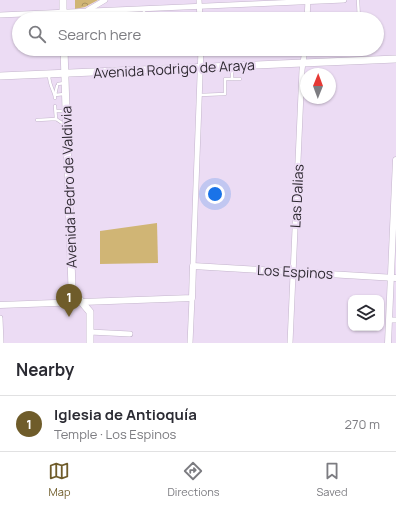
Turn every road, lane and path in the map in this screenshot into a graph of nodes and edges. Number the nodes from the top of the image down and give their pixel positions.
1 (63, 0) edge
2 (106, 0) edge
3 (199, 0) edge
4 (344, 0) edge
5 (358, 0) edge
6 (308, 1) edge
7 (199, 6) junction
8 (144, 9) joint
9 (63, 12) edge
10 (79, 12) joint
11 (199, 12) edge
12 (307, 12) edge
13 (359, 12) edge
14 (0, 15) edge
15 (12, 15) edge
16 (64, 56) edge
17 (201, 56) edge
18 (304, 56) edge
19 (396, 59) edge
20 (303, 63) junction
21 (232, 66) junction
22 (201, 67) junction
23 (48, 74) junction
24 (65, 74) junction
25 (0, 76) edge
26 (232, 79) junction
27 (240, 79) dead end
28 (60, 84) junction
29 (65, 94) junction
30 (200, 95) junction
31 (55, 96) junction
32 (56, 106) dead end
33 (56, 111) junction
34 (66, 111) junction
35 (56, 119) junction
36 (37, 120) dead end
37 (67, 127) junction
38 (396, 160) edge
39 (396, 183) edge
40 (395, 221) edge
41 (394, 244) edge
42 (193, 266) junction
43 (293, 272) junction
44 (393, 278) edge
45 (192, 298) junction
46 (82, 302) junction
47 (0, 305) edge
48 (0, 318) edge
49 (389, 320) junction
50 (396, 320) edge
51 (90, 332) junction
52 (130, 334) dead end
53 (1, 343) edge
54 (90, 343) edge
55 (190, 343) edge
56 (290, 343) edge
57 (388, 343) edge

1 - 9 main road
2 - 10 street
3 - 7 street
4 - 6 street
5 - 13 lane
6 - 7 street
6 - 12 street
7 - 8 street
7 - 11 street
8 - 10 street
14 - 15 street
16 - 24 main road, Avenida Pedro de Valdivia
17 - 22 street
18 - 20 street, Las Dalias
19 - 20 main road, Avenida Rodrigo de Araya
20 - 21 main road, Avenida Rodrigo de Araya
20 - 43 street, Las Dalias
21 - 22 main road, Avenida Rodrigo de Araya
21 - 26 lane
22 - 24 main road, Avenida Rodrigo de Araya
22 - 30 street
23 - 24 main road, Avenida Rodrigo de Araya
23 - 25 main road, Avenida Rodrigo de Araya
23 - 31 lane
24 - 28 main road, Avenida Pedro de Valdivia
26 - 27 lane
26 - 30 lane
28 - 29 main road, Avenida Pedro de Valdivia
28 - 31 lane
29 - 31 lane
29 - 34 main road, Avenida Pedro de Valdivia
30 - 42 street
32 - 33 lane
33 - 34 lane
33 - 35 lane
34 - 37 main road, Avenida Pedro de Valdivia
35 - 36 lane
35 - 37 lane
37 - 46 main road, Avenida Pedro de Valdivia
38 - 39 street
39 - 40 street
40 - 41 street
41 - 44 street
42 - 43 street, Los Espinos
42 - 45 street
43 - 44 street, Los Espinos
43 - 56 street, Las Dalias
44 - 49 street
45 - 46 street
45 - 55 street
46 - 47 street
46 - 51 main road, Avenida Pedro de Valdivia
48 - 53 street
49 - 50 street
49 - 57 street
51 - 52 street
51 - 54 main road, Avenida Pedro de Valdivia

